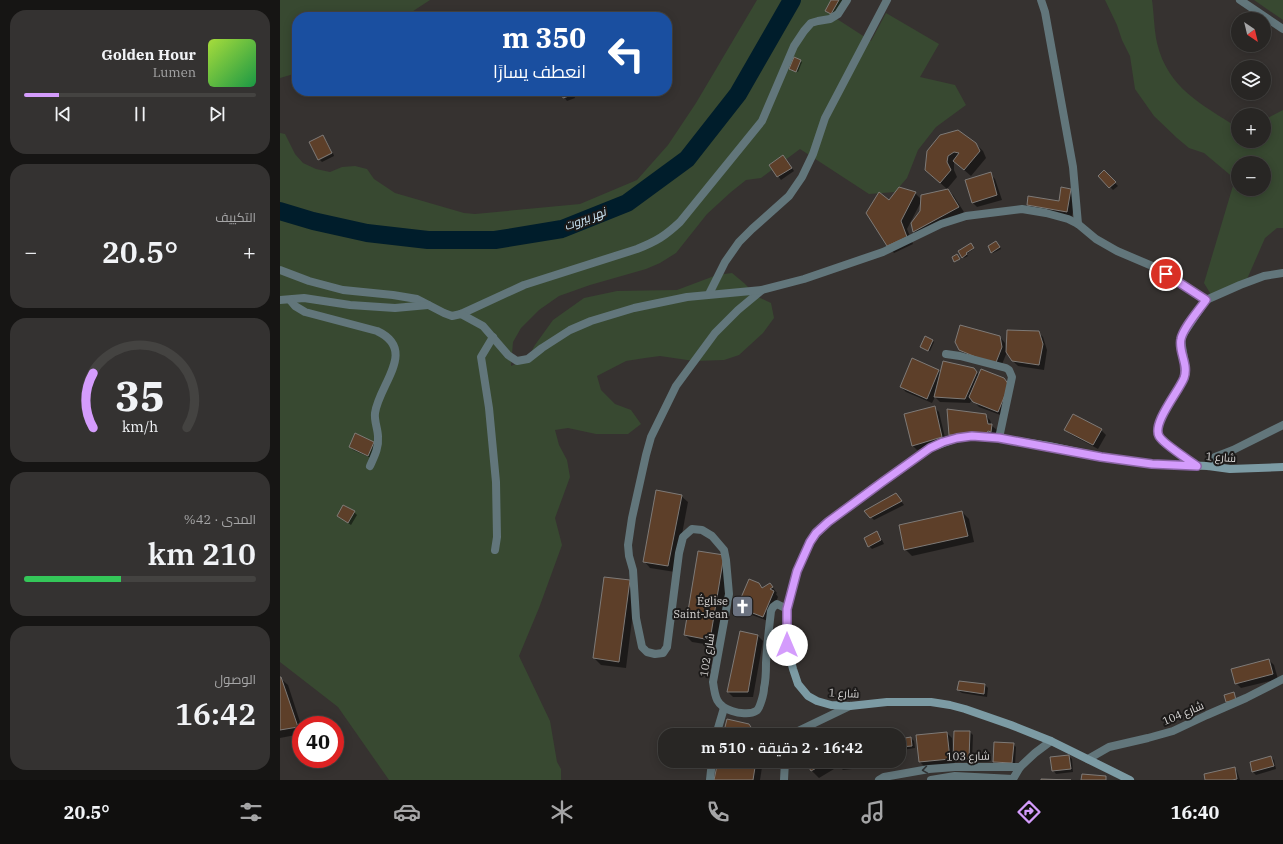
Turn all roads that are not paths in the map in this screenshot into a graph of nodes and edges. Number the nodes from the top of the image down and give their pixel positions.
1 (847, 0) edge
2 (887, 0) edge
3 (1041, 0) edge
4 (1240, 0) edge
5 (1283, 29) edge
6 (1078, 224) junction
7 (280, 270) edge
8 (1283, 273) edge
9 (762, 290) junction
10 (709, 294) junction
11 (280, 300) edge
12 (290, 300) junction
13 (1206, 300) junction
14 (429, 305) junction
15 (461, 314) junction
16 (493, 336) junction
17 (946, 354) dead end
18 (1283, 425) edge
19 (999, 438) junction
20 (370, 466) dead end
21 (1197, 466) junction
22 (1208, 466) junction
23 (1283, 467) edge
24 (495, 550) dead end
25 (787, 609) junction
26 (1283, 679) edge
27 (850, 706) junction
28 (724, 708) junction
29 (718, 728) edge
30 (804, 728) edge
31 (1051, 741) junction
32 (1088, 759) junction
33 (1020, 767) junction
34 (711, 768) edge
35 (785, 768) edge
36 (710, 780) edge
37 (784, 780) edge
38 (878, 780) edge
39 (931, 780) edge
40 (1014, 780) edge
41 (1130, 780) edge

1 - 15 street
2 - 10 street
3 - 6 street
4 - 5 street
6 - 9 street
6 - 13 street
7 - 14 street
8 - 13 street
9 - 10 street
9 - 28 street, شارع 102
10 - 16 street
11 - 12 street
12 - 14 street
12 - 20 street
13 - 21 street
14 - 15 street
15 - 16 street
16 - 24 street
17 - 19 street
18 - 22 street
19 - 21 street, شارع 1
19 - 25 street, شارع 1
21 - 22 street, شارع 1
22 - 23 street, شارع 1
25 - 27 street, شارع 1
25 - 28 street
26 - 32 street, شارع 104
27 - 30 street
27 - 31 street, شارع 1
28 - 29 street
31 - 32 street, شارع 1
31 - 33 street
32 - 41 street, شارع 1
33 -> 38 street, شارع 103
33 - 40 street
34 - 36 street
35 - 37 street
39 - 40 street

